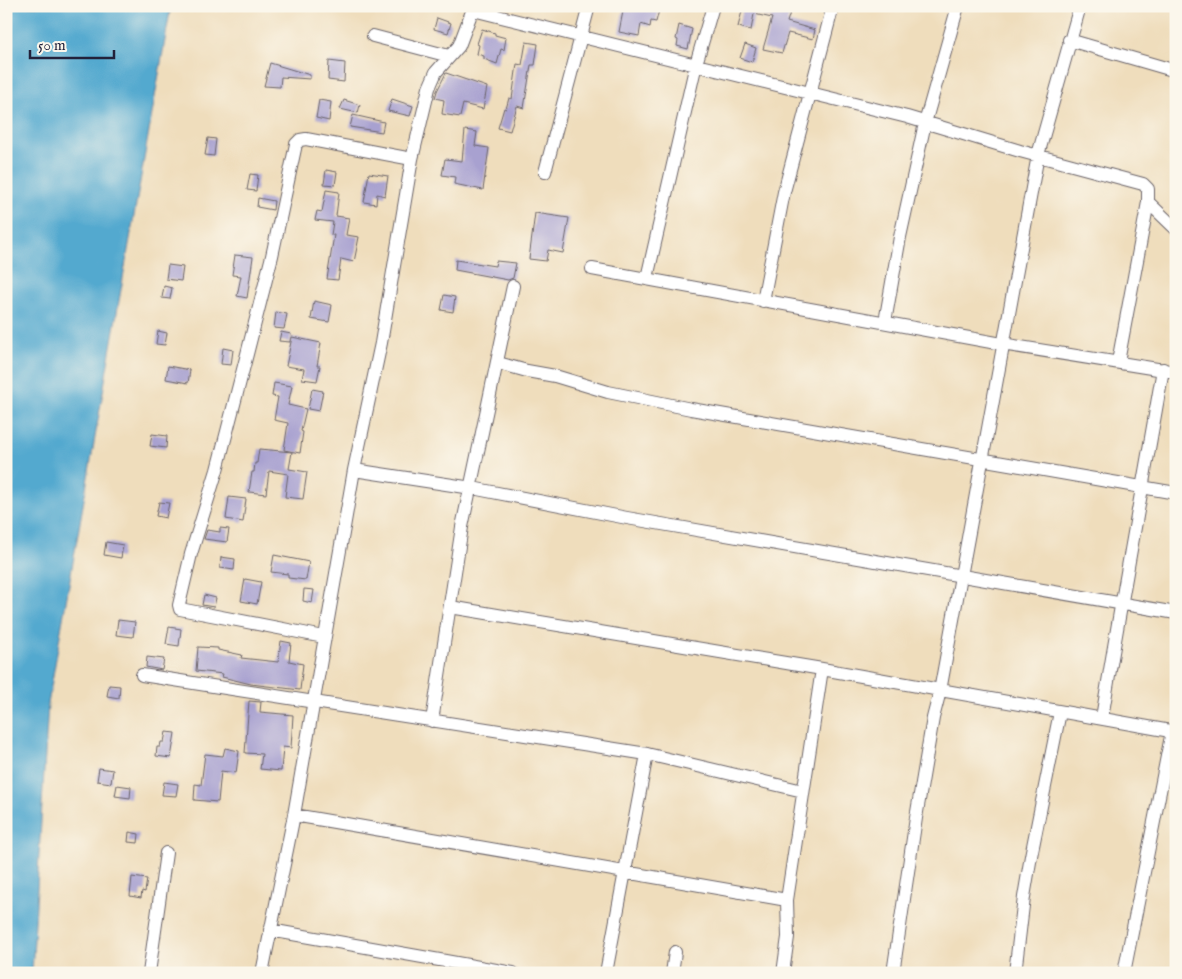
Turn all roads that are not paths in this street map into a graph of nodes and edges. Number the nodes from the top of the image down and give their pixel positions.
1 (589, 6) edge
2 (713, 6) edge
3 (833, 6) edge
4 (958, 6) edge
5 (1080, 6) edge
6 (473, 8) edge
7 (373, 36) dead end
8 (581, 36) junction
9 (1069, 40) junction
10 (449, 56) junction
11 (696, 64) junction
12 (1176, 71) edge
13 (809, 92) junction
14 (924, 123) junction
15 (1038, 156) junction
16 (412, 159) junction
17 (545, 172) dead end
18 (1148, 202) junction
19 (1176, 229) edge
20 (592, 268) dead end
21 (647, 278) junction
22 (513, 286) dead end
23 (763, 301) junction
24 (885, 322) junction
25 (1002, 344) junction
26 (498, 362) junction
27 (1118, 362) junction
28 (1170, 371) edge
29 (982, 460) junction
30 (354, 470) junction
31 (1143, 487) junction
32 (472, 488) junction
33 (1176, 493) edge
34 (961, 575) junction
35 (1121, 603) junction
36 (450, 607) junction
37 (1176, 613) edge
38 (324, 637) junction
39 (822, 669) junction
40 (142, 675) dead end
41 (940, 691) junction
42 (313, 702) junction
43 (1060, 712) junction
44 (1102, 718) junction
45 (432, 721) junction
46 (1174, 731) edge
47 (647, 754) junction
48 (803, 791) junction
49 (294, 815) junction
50 (166, 853) dead end
51 (624, 871) junction
52 (787, 900) junction
53 (270, 930) junction
54 (676, 952) dead end
55 (149, 973) edge
56 (262, 973) edge
57 (513, 973) edge
58 (606, 973) edge
59 (672, 973) edge
60 (783, 973) edge
61 (893, 973) edge
62 (1015, 973) edge
63 (1124, 973) edge

1 - 8 street
2 - 11 street
3 - 13 street
4 - 14 street
5 - 9 street
6 - 8 street
6 - 10 street
7 - 10 street
8 - 11 street
8 - 17 street
9 - 12 street
9 - 15 street
10 - 16 street
11 - 13 street
11 - 21 street
13 - 14 street
13 - 23 street
14 - 15 street
14 - 24 street
15 - 18 street
15 - 25 street
16 - 30 street
16 - 38 street
18 - 19 street
18 - 27 street
20 - 21 street
21 - 23 street
22 - 26 street
23 - 24 street
24 - 25 street
25 - 27 street
25 - 29 street
26 - 29 street
26 - 32 street
27 - 28 street
28 - 31 street
29 - 31 street
29 - 34 street
30 - 32 street
30 - 38 street
31 - 33 street
31 - 35 street
32 - 34 street
32 - 36 street
34 - 35 street
34 - 41 street
35 - 37 street
35 - 44 street
36 - 39 street
36 - 45 street
38 - 42 street
39 - 41 street
39 - 48 street
40 - 42 street
41 - 43 street
41 - 61 street
42 - 45 street
42 - 49 street
43 - 44 street
43 - 62 street
44 - 46 street
45 - 47 street
46 - 63 street
47 - 48 street
47 - 51 street
48 - 52 street
49 - 51 street
49 - 53 street
50 - 55 street
51 - 52 street
51 - 58 street
52 - 60 street
53 - 56 street
53 - 57 street
54 - 59 street

